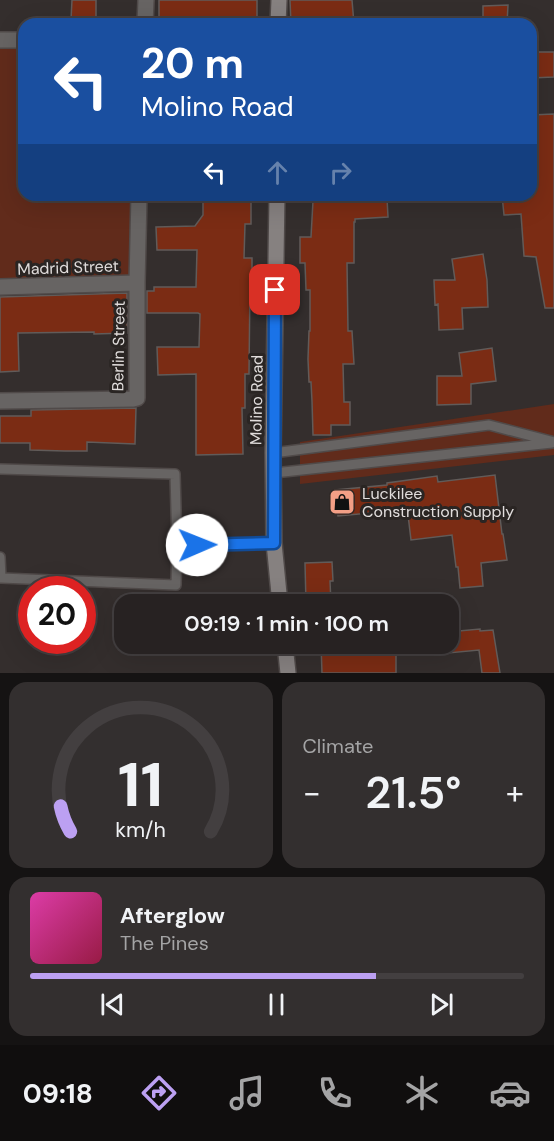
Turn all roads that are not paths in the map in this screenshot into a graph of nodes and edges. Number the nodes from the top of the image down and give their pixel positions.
1 (146, 0) edge
2 (279, 0) edge
3 (145, 18) edge
4 (278, 18) edge
5 (0, 40) edge
6 (18, 40) edge
7 (139, 201) edge
8 (277, 201) edge
9 (137, 283) junction
10 (0, 287) edge
11 (0, 401) edge
12 (554, 442) edge
13 (273, 453) junction
14 (0, 469) edge
15 (274, 473) junction
16 (274, 543) junction
17 (177, 545) junction
18 (0, 557) edge
19 (279, 594) edge
20 (286, 654) edge
21 (288, 673) edge

1 - 3 street
2 - 4 main road
5 - 6 street
7 - 9 street, Berlin Street
8 - 13 main road, Molino Road
9 - 10 street, Madrid Street
9 - 11 street, Berlin Street
12 - 13 lane
12 - 15 lane
13 - 15 main road, Molino Road
14 - 17 lane
15 - 16 main road, Molino Road
16 - 17 lane
16 - 19 main road, Molino Road
17 - 18 lane
20 - 21 main road

